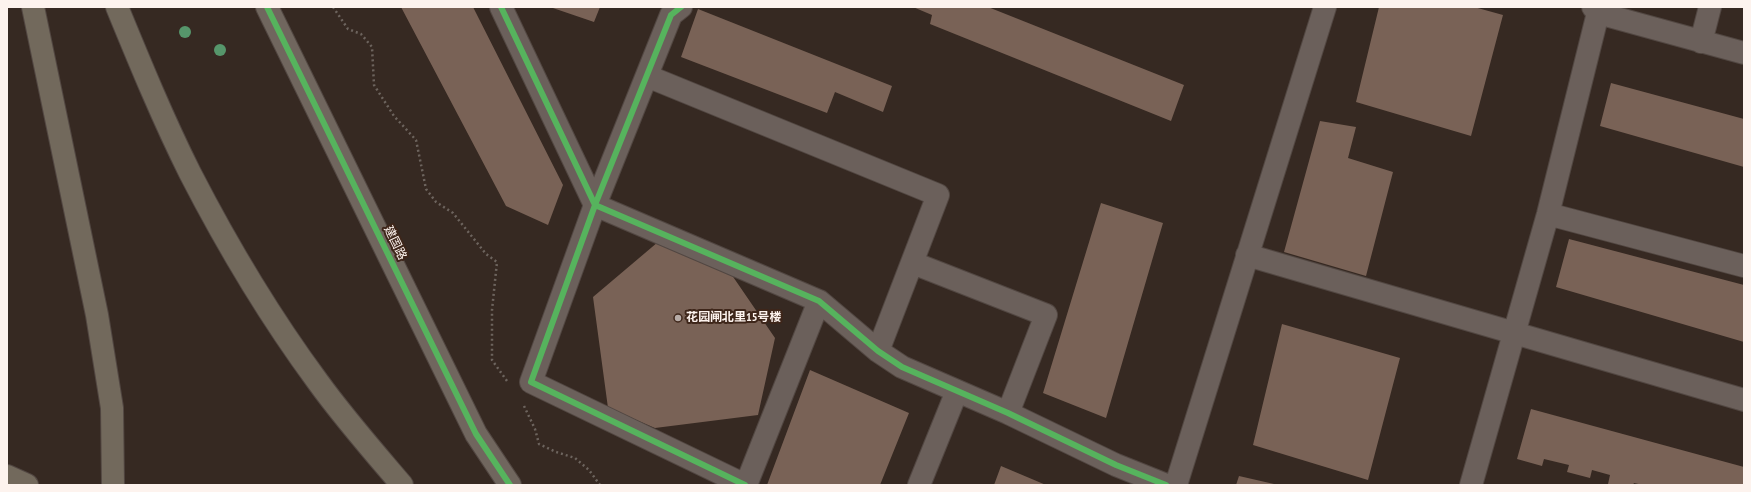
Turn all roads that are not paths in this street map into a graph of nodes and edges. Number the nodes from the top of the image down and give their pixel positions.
1 (33, 7) edge
2 (117, 7) edge
3 (267, 7) edge
4 (501, 7) edge
5 (681, 7) edge
6 (1325, 7) edge
7 (1710, 7) edge
8 (1595, 10) edge
9 (1701, 42) junction
10 (1744, 53) edge
11 (647, 76) junction
12 (595, 206) junction
13 (1548, 214) junction
14 (1247, 255) junction
15 (913, 263) junction
16 (1744, 266) edge
17 (819, 301) junction
18 (1514, 334) junction
19 (878, 351) junction
20 (957, 391) junction
21 (1744, 400) edge
22 (1008, 413) junction
23 (7, 476) edge
24 (1144, 481) edge
25 (27, 485) edge
26 (113, 485) edge
27 (402, 485) edge
28 (510, 485) edge
29 (746, 485) edge
30 (919, 485) edge
31 (1166, 485) edge
32 (1176, 485) edge
33 (1471, 485) edge

1 - 26 highway
2 - 27 highway
3 - 28 main road, 建国路
4 - 12 street
5 - 11 street
6 - 14 street
7 - 9 street
8 - 9 street
8 - 13 street
9 - 10 street
11 - 12 street
11 - 15 street
12 - 17 street
12 - 29 street
13 - 16 street
13 - 18 street
14 - 18 street
14 - 32 street
15 - 19 street
15 - 22 street
17 - 19 street
17 - 29 street
18 - 21 street
18 - 33 street
19 - 20 street
20 - 22 street
20 - 30 street
22 - 24 street
23 - 25 highway
24 - 31 street

